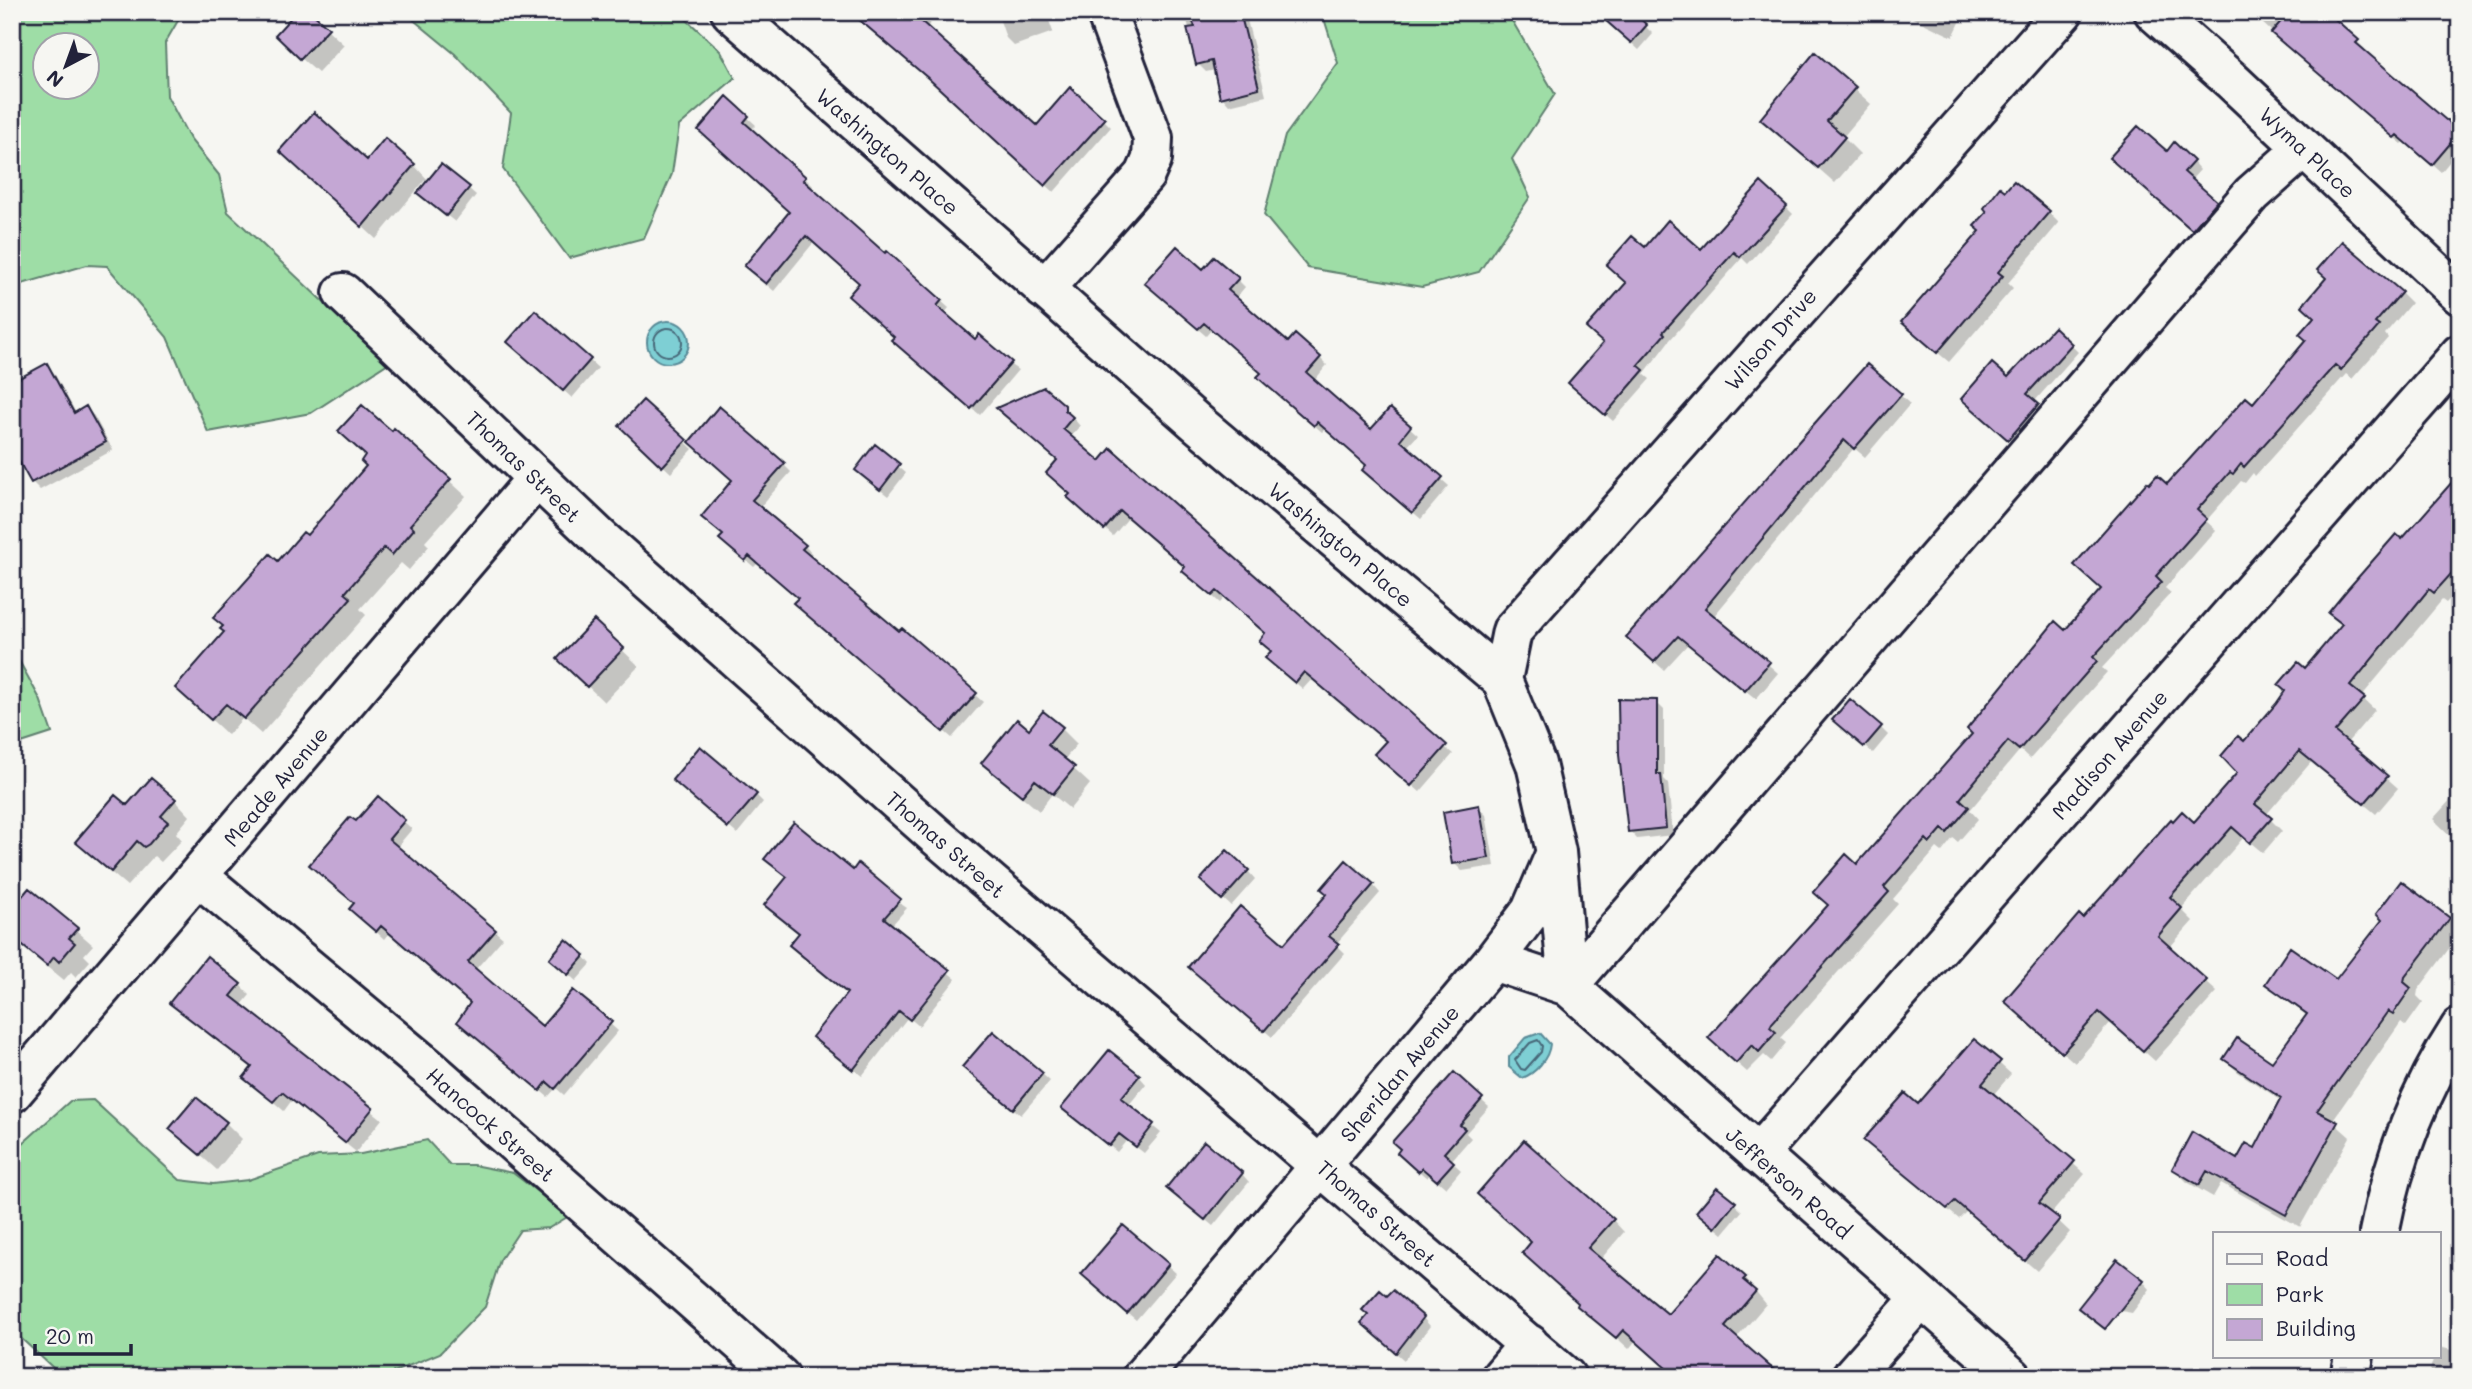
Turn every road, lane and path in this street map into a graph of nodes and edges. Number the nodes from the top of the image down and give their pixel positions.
1 (731, 12) edge
2 (1106, 12) edge
3 (2063, 12) edge
4 (2154, 12) edge
5 (2304, 148) junction
6 (1044, 289) junction
7 (343, 293) dead end
8 (2460, 295) edge
9 (2460, 354) edge
10 (536, 479) junction
11 (1502, 680) junction
12 (1556, 852) junction
13 (198, 876) junction
14 (1493, 961) junction
15 (1568, 986) junction
16 (2460, 1028) edge
17 (12, 1093) edge
18 (1758, 1154) junction
19 (1322, 1165) junction
20 (2379, 1232) edge
21 (1922, 1298) junction
22 (1529, 1344) junction
23 (2354, 1358) edge
24 (780, 1377) edge
25 (1142, 1377) edge
26 (1501, 1377) edge
27 (1566, 1377) edge
28 (1852, 1377) edge
29 (2012, 1377) edge
30 (2350, 1377) edge

1 - 6 street, Washington Place
2 - 6 street
3 - 11 street, Wilson Drive
4 - 5 street, Wyma Place
5 - 8 street, Wyma Place
5 - 15 street
6 - 11 street, Washington Place
7 - 10 street, Thomas Street
9 - 18 street, Madison Avenue
10 - 13 street, Meade Avenue
10 - 19 street, Thomas Street
11 - 12 street, Washington Place
12 - 14 street, Sheridan Avenue
12 - 15 street
13 - 17 street, Meade Avenue
13 - 24 street, Hancock Street
14 - 15 street, Jefferson Road
14 - 19 street, Sheridan Avenue
15 - 18 street, Jefferson Road
16 - 20 street
18 - 21 street, Jefferson Road
19 - 22 street, Thomas Street
19 - 25 street, Sheridan Avenue
21 - 28 street
21 - 29 street, Jefferson Road
22 - 26 street
22 - 27 street, Thomas Street
23 - 30 street

